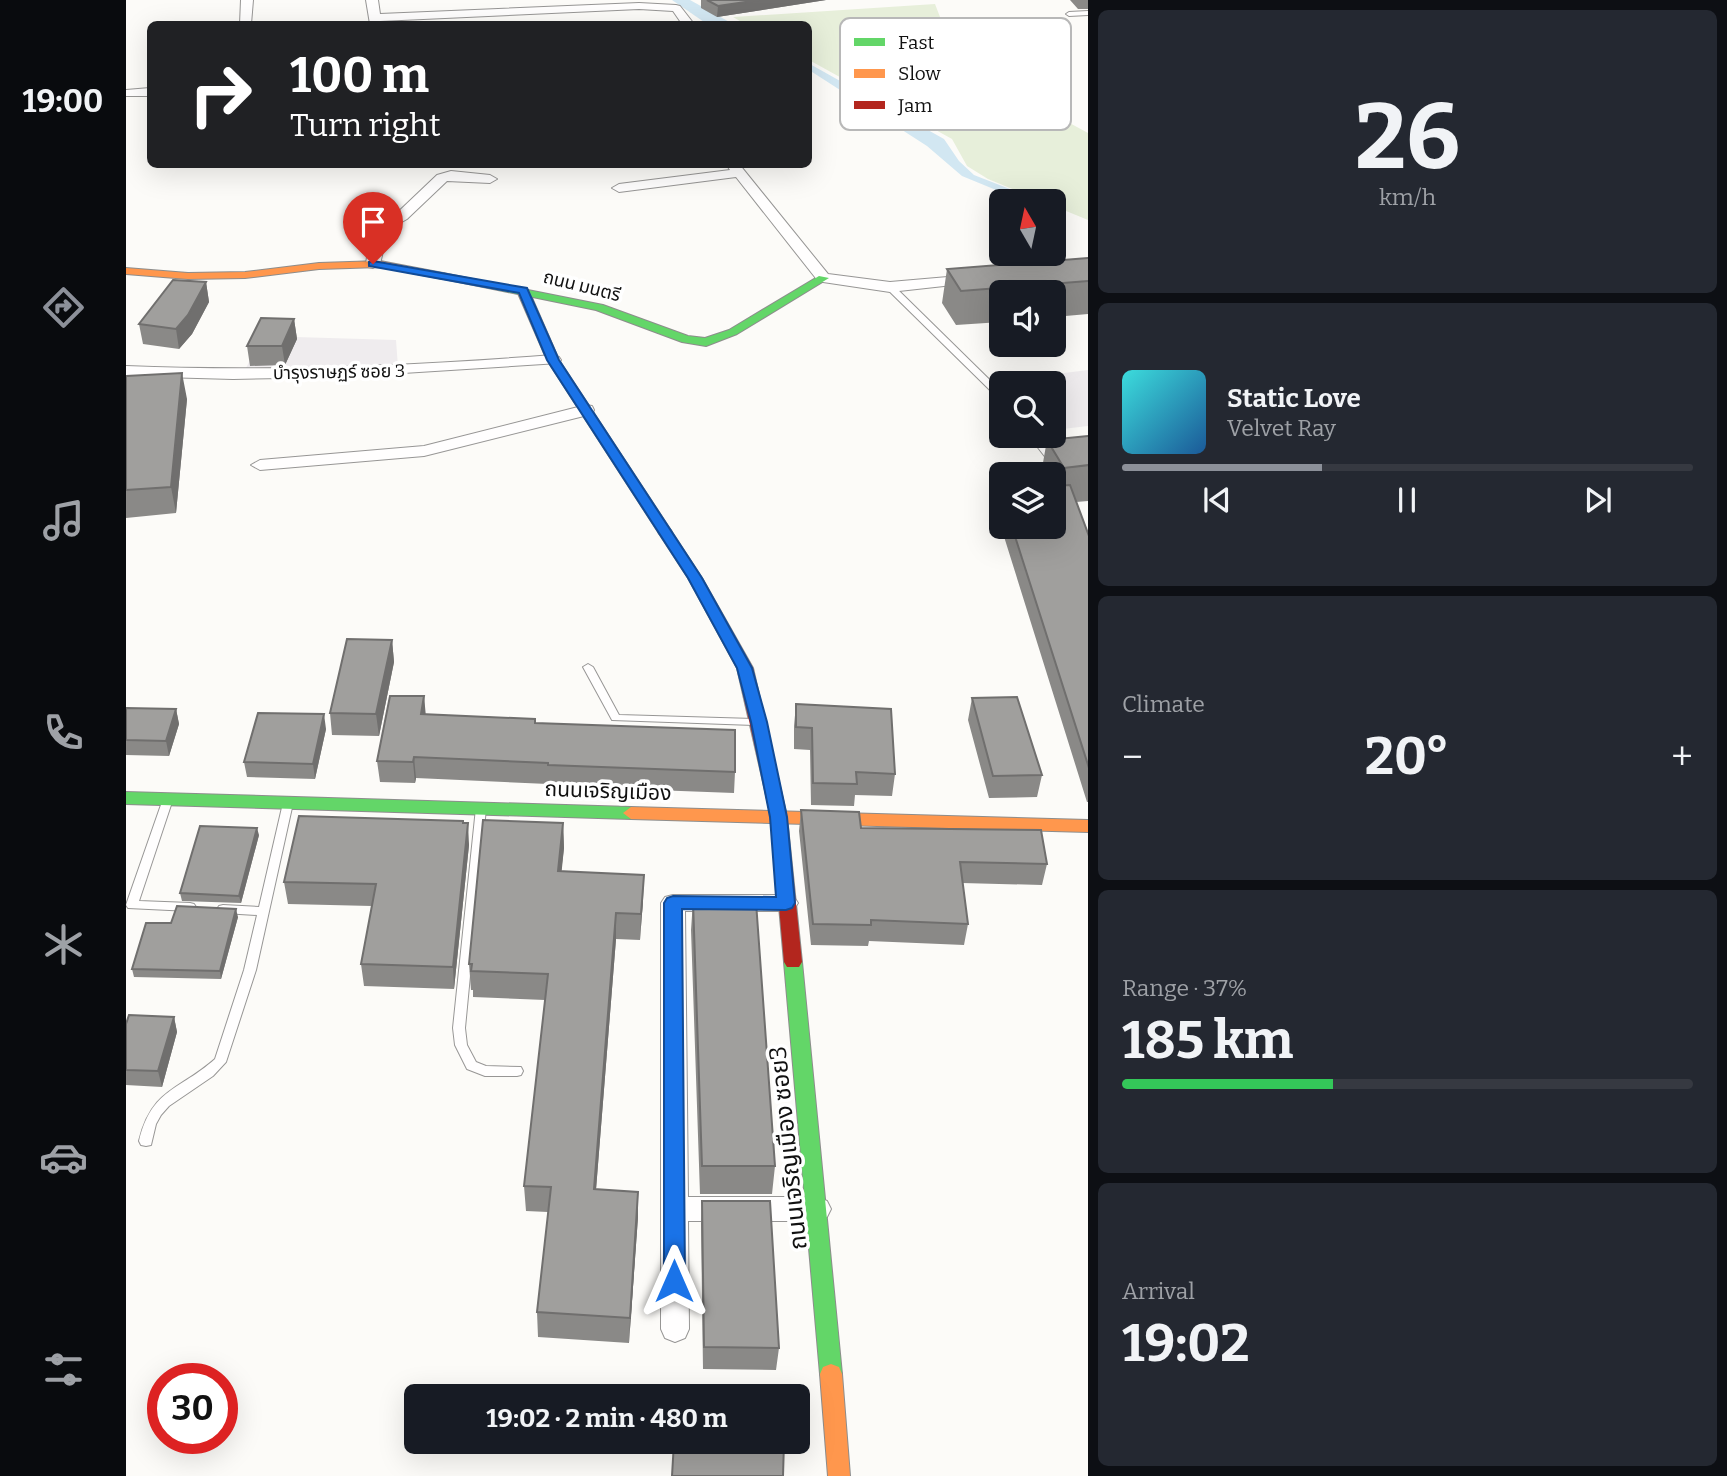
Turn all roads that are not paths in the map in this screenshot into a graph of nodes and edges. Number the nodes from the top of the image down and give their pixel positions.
1 (247, 0) edge
2 (372, 0) edge
3 (487, 0) edge
4 (607, 4) edge
5 (499, 13) junction
6 (1088, 13) edge
7 (1069, 14) dead end
8 (246, 21) edge
9 (374, 21) edge
10 (686, 21) edge
11 (147, 92) edge
12 (130, 93) dead end
13 (735, 169) edge
14 (491, 179) dead end
15 (619, 188) dead end
16 (373, 264) junction
17 (126, 271) edge
18 (823, 278) junction
19 (983, 278) edge
20 (890, 286) junction
21 (523, 291) junction
22 (553, 360) junction
23 (126, 371) edge
24 (989, 384) edge
25 (586, 410) junction
26 (1043, 448) edge
27 (1062, 454) edge
28 (260, 465) dead end
29 (588, 667) dead end
30 (759, 722) junction
31 (126, 798) edge
32 (168, 799) junction
33 (288, 803) junction
34 (481, 808) junction
35 (779, 817) junction
36 (1088, 826) edge
37 (786, 903) junction
38 (198, 908) edge
39 (211, 908) edge
40 (264, 911) junction
41 (517, 1071) dead end
42 (146, 1141) dead end
43 (674, 1209) junction
44 (817, 1209) junction
45 (675, 1329) dead end
46 (839, 1476) edge

1 - 8 street
2 - 9 street
3 - 5 street
4 - 5 street
4 - 10 street
5 - 9 street
6 - 7 lane
11 - 12 street
13 - 15 street
13 - 18 street
14 - 16 street
16 - 17 street, ถนน มนตรี
16 - 21 street, ถนน มนตรี
18 - 20 street
18 - 21 street, ถนน มนตรี
19 - 20 street
20 - 24 lane
21 - 22 street, ถนนเจริญเมือง ซอย3
22 - 23 street, บำรุงราษฏร์ ซอย 3
22 - 25 street, ถนนเจริญเมือง ซอย3
25 - 28 street
25 - 30 street, ถนนเจริญเมือง ซอย3
26 - 27 lane
29 - 30 lane
30 - 35 street, ถนนเจริญเมือง ซอย3
31 - 32 street, ถนนเจริญเมือง
32 - 33 street, ถนนเจริญเมือง
32 - 38 lane
33 - 34 street, ถนนเจริญเมือง
33 - 40 lane
34 - 35 street, ถนนเจริญเมือง
34 - 41 lane
35 - 36 street, ถนนเจริญเมือง
35 - 37 street, ถนนเจริญเมือง ซอย3
37 - 43 street
37 - 44 street, ถนนเจริญเมือง ซอย3
39 - 40 lane
40 - 42 lane
43 - 44 street
43 - 45 street
44 - 46 street, ถนนเจริญเมือง ซอย3

